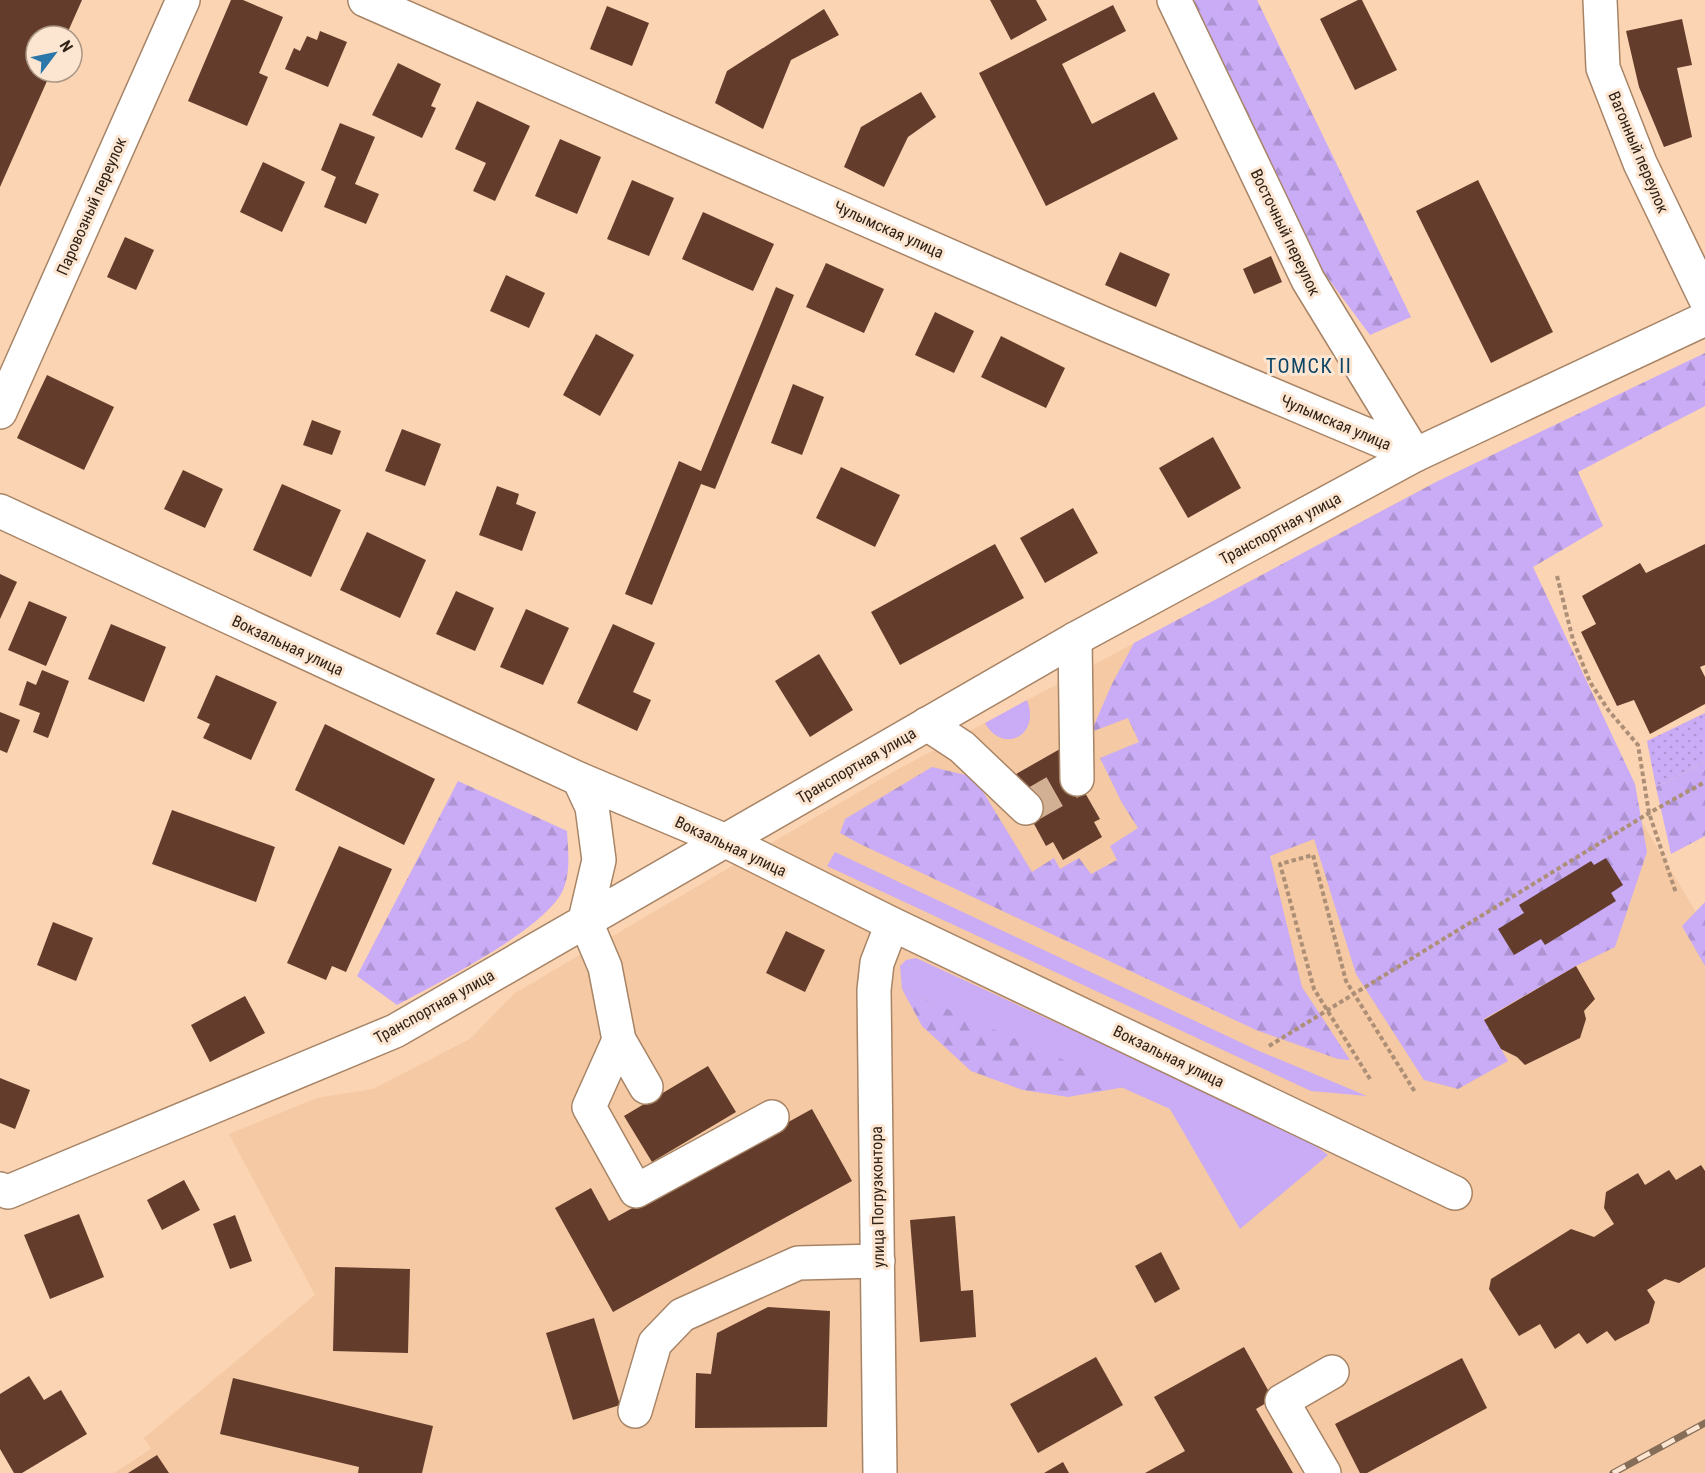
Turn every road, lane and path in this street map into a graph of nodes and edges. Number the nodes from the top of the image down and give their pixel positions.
1 (183, 0) edge
2 (365, 0) edge
3 (1174, 0) edge
4 (1600, 0) edge
5 (1705, 298) edge
6 (1705, 319) edge
7 (0, 412) edge
8 (1415, 455) junction
9 (0, 511) edge
10 (1557, 576) dead end
11 (1075, 639) junction
12 (927, 724) junction
13 (579, 779) junction
14 (1077, 779) dead end
15 (1705, 782) edge
16 (1026, 808) dead end
17 (1649, 813) junction
18 (726, 841) junction
19 (1676, 893) dead end
20 (585, 920) junction
21 (892, 924) junction
22 (1354, 994) junction
23 (1328, 1010) junction
24 (619, 1040) junction
25 (1269, 1046) dead end
26 (1370, 1079) dead end
27 (646, 1087) dead end
28 (1415, 1092) dead end
29 (772, 1117) dead end
30 (3, 1192) edge
31 (1455, 1193) dead end
32 (878, 1261) junction
33 (1332, 1371) dead end
34 (635, 1411) dead end
35 (880, 1473) edge
36 (1324, 1473) edge

1 - 7 street, Паровозный переулок
2 - 8 street, Чулымская улица
3 - 8 street, Восточный переулок
4 - 5 street, Вагонный переулок
6 - 8 street, Транспортная улица
8 - 11 street, Транспортная улица
9 - 13 street, Вокзальная улица
10 - 17 path
11 - 12 street, Транспортная улица
11 - 14 street
12 - 16 street
12 - 18 street, Транспортная улица
13 - 18 street, Вокзальная улица
13 - 20 street
15 - 17 path
17 - 19 path
17 - 22 path
18 - 20 street, Транспортная улица
18 - 21 street, Вокзальная улица
20 - 24 street
20 - 30 street, Транспортная улица
21 - 31 street, Вокзальная улица
21 - 32 street, улица Погрузконтора
22 - 23 path
22 - 23 path
22 - 28 path
23 - 25 path
23 - 26 path
24 - 27 street
24 - 29 street
32 - 34 street
32 - 35 street, улица Погрузконтора
33 - 36 street

